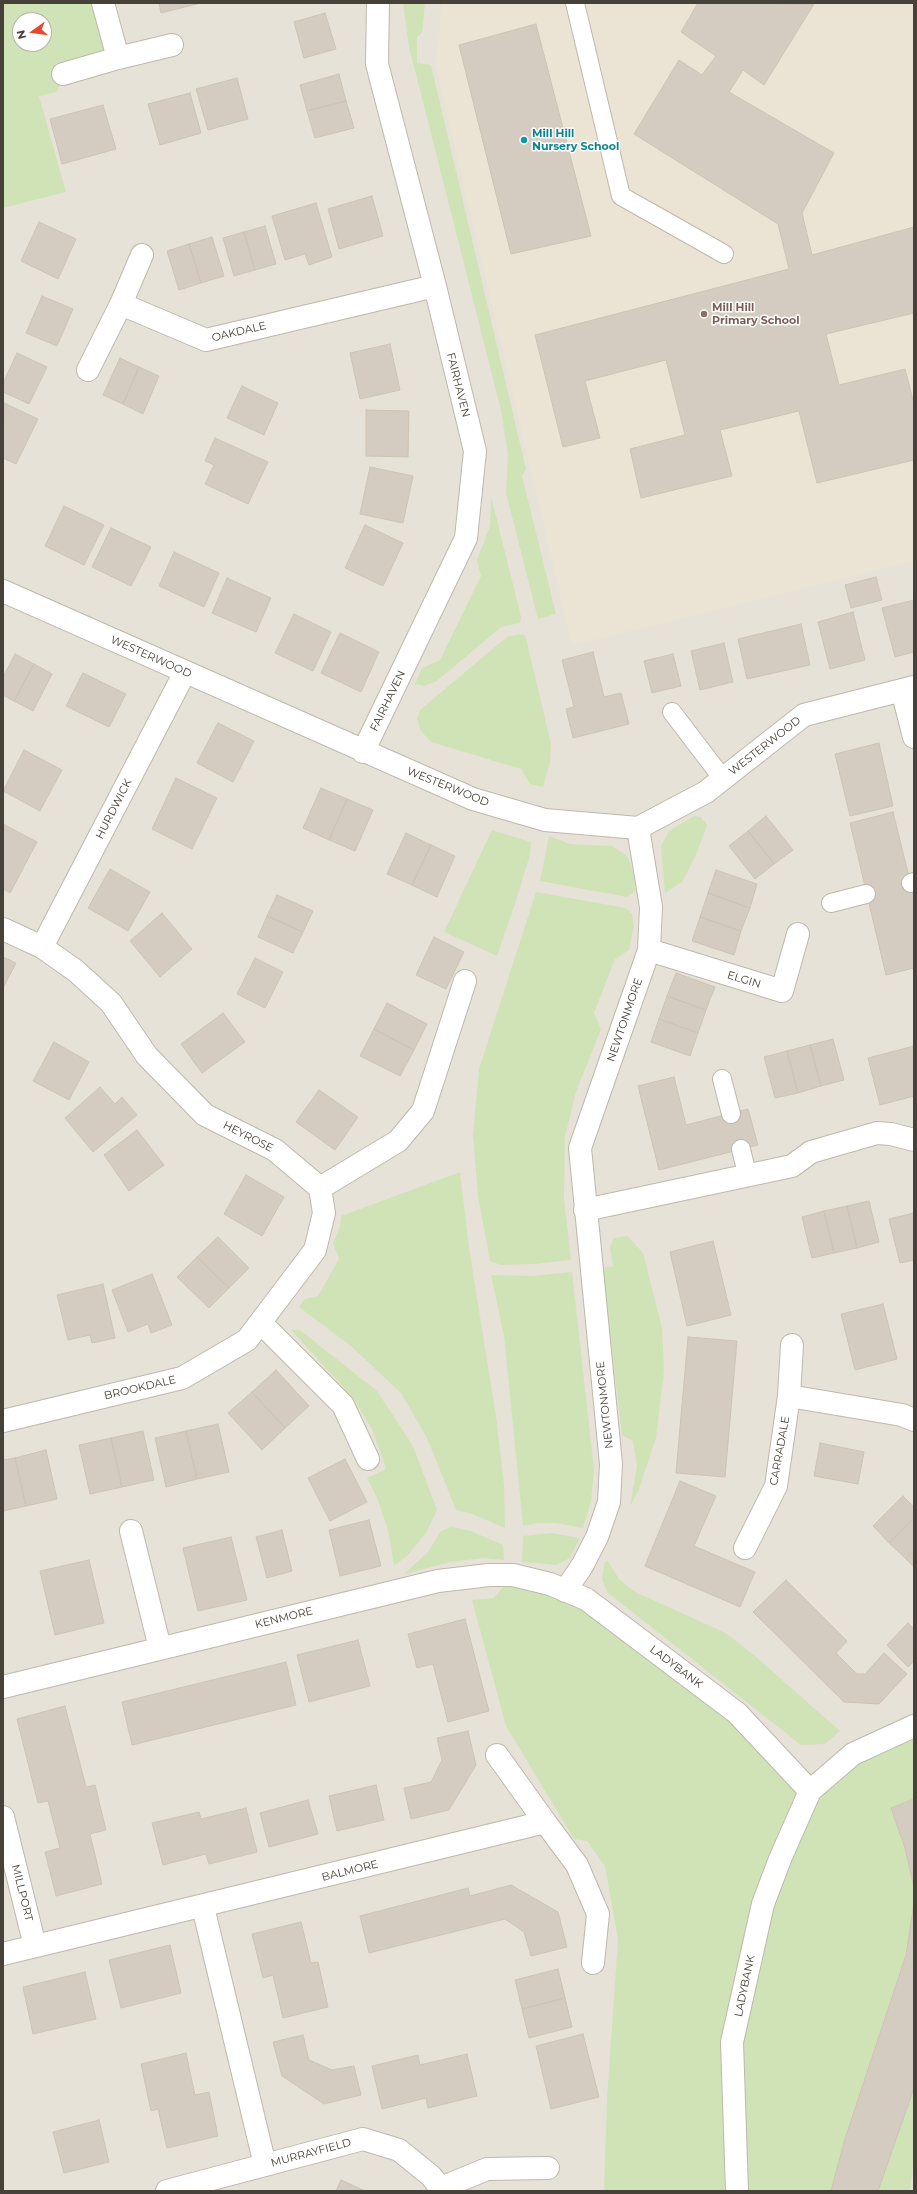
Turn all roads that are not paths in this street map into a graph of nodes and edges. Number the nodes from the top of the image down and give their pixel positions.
1 (103, 3) edge
2 (378, 3) edge
3 (575, 3) edge
4 (172, 45) dead end
5 (118, 58) junction
6 (63, 74) dead end
7 (724, 254) dead end
8 (142, 255) dead end
9 (435, 286) junction
10 (121, 304) junction
11 (88, 370) dead end
12 (3, 590) edge
13 (185, 672) junction
14 (908, 689) edge
15 (672, 712) dead end
16 (914, 737) edge
17 (363, 752) junction
18 (723, 779) junction
19 (638, 828) junction
20 (866, 894) dead end
21 (831, 903) dead end
22 (3, 929) edge
23 (798, 934) dead end
24 (42, 947) junction
25 (649, 950) junction
26 (465, 981) dead end
27 (722, 1079) dead end
28 (731, 1114) dead end
29 (914, 1140) edge
30 (741, 1149) dead end
31 (747, 1174) junction
32 (320, 1188) junction
33 (585, 1210) junction
34 (261, 1323) junction
35 (792, 1345) dead end
36 (789, 1396) junction
37 (914, 1420) edge
38 (3, 1421) edge
39 (368, 1458) dead end
40 (131, 1531) dead end
41 (745, 1548) dead end
42 (565, 1591) junction
43 (160, 1648) junction
44 (3, 1687) edge
45 (914, 1726) edge
46 (497, 1755) dead end
47 (810, 1791) junction
48 (3, 1817) edge
49 (545, 1822) junction
50 (203, 1907) junction
51 (35, 1946) junction
52 (3, 1954) edge
53 (593, 1963) dead end
54 (265, 2165) junction
55 (548, 2168) dead end
56 (442, 2190) edge
57 (167, 2191) edge
58 (737, 2191) edge

1 - 5 street
2 - 9 street, FAIRHAVEN
3 - 7 lane
4 - 5 street
5 - 6 street
8 - 10 street
9 - 10 street, OAKDALE
9 - 17 street, FAIRHAVEN
10 - 11 street
12 - 13 street, WESTERWOOD
13 - 17 street, WESTERWOOD
13 - 24 street, HURDWICK
14 - 16 street
14 - 18 street, WESTERWOOD
15 - 18 lane
17 - 19 street, WESTERWOOD
18 - 19 street, WESTERWOOD
19 - 25 street, NEWTONMORE
20 - 21 lane
22 - 24 street
23 - 25 street, ELGIN
24 - 32 street, HEYROSE
25 - 33 street, NEWTONMORE
26 - 32 street
27 - 28 lane
29 - 31 street
30 - 31 lane
31 - 33 street
32 - 34 street, BROOKDALE
33 - 42 street, NEWTONMORE
34 - 38 street, BROOKDALE
34 - 39 street
35 - 36 street, CARRADALE
36 - 37 street
36 - 41 street, CARRADALE
40 - 43 street
42 - 43 street, KENMORE
42 - 47 street, LADYBANK
43 - 44 street, KENMORE
45 - 47 street, LADYBANK
46 - 49 street
47 - 58 street, LADYBANK
48 - 51 street, MILLPORT
49 - 50 street, BALMORE
49 - 53 street
50 - 51 street, BALMORE
50 - 54 street
51 - 52 street, BALMORE
54 - 56 street, MURRAYFIELD
54 - 57 street, MURRAYFIELD
55 - 56 street, MURRAYFIELD

